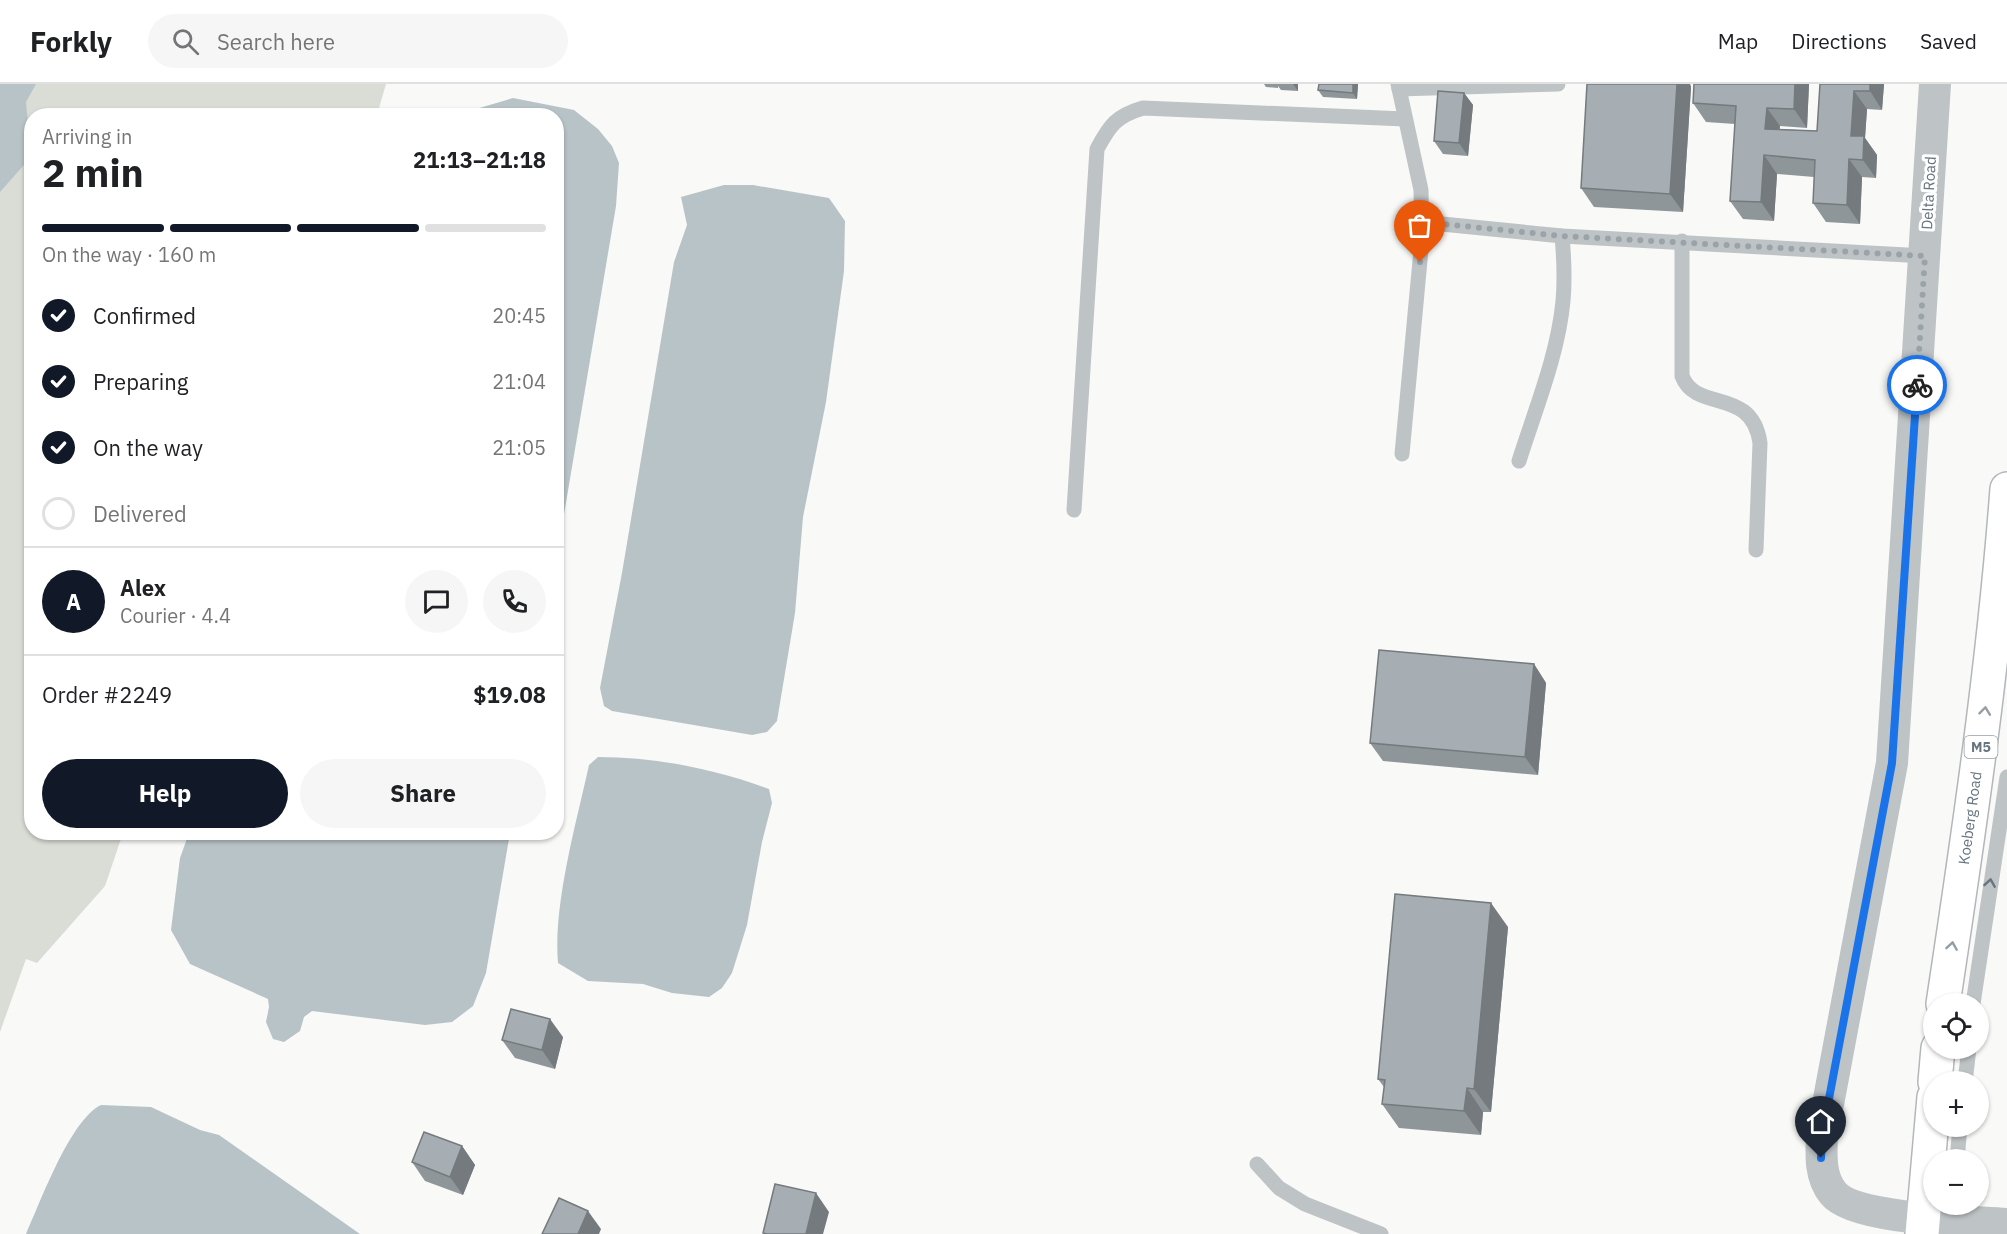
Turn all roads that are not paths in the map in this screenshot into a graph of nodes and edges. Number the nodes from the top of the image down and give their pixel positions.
1 (1558, 84) edge
2 (1935, 84) edge
3 (1399, 86) edge
4 (1405, 119) junction
5 (1422, 222) junction
6 (1562, 236) junction
7 (1682, 241) junction
8 (1925, 256) junction
9 (1402, 454) dead end
10 (1519, 462) dead end
11 (2007, 489) edge
12 (1074, 510) dead end
13 (1756, 550) dead end
14 (2007, 777) edge
15 (1945, 993) edge
16 (1975, 993) edge
17 (1936, 1137) edge
18 (1257, 1164) dead end
19 (1940, 1222) edge
20 (2007, 1224) edge
21 (1382, 1234) edge

1 - 3 lane
2 - 8 street, Delta Road
3 - 4 lane
4 - 5 lane
4 - 12 lane
5 - 6 lane
5 - 9 lane
6 - 7 lane
6 - 10 lane
7 - 8 lane
7 - 13 lane
8 - 19 street, Delta Road
15 -> 11 main road, Koeberg Road / M5
16 -> 14 lane
17 - 19 main road
18 - 21 lane
19 - 20 street, Delta Road

